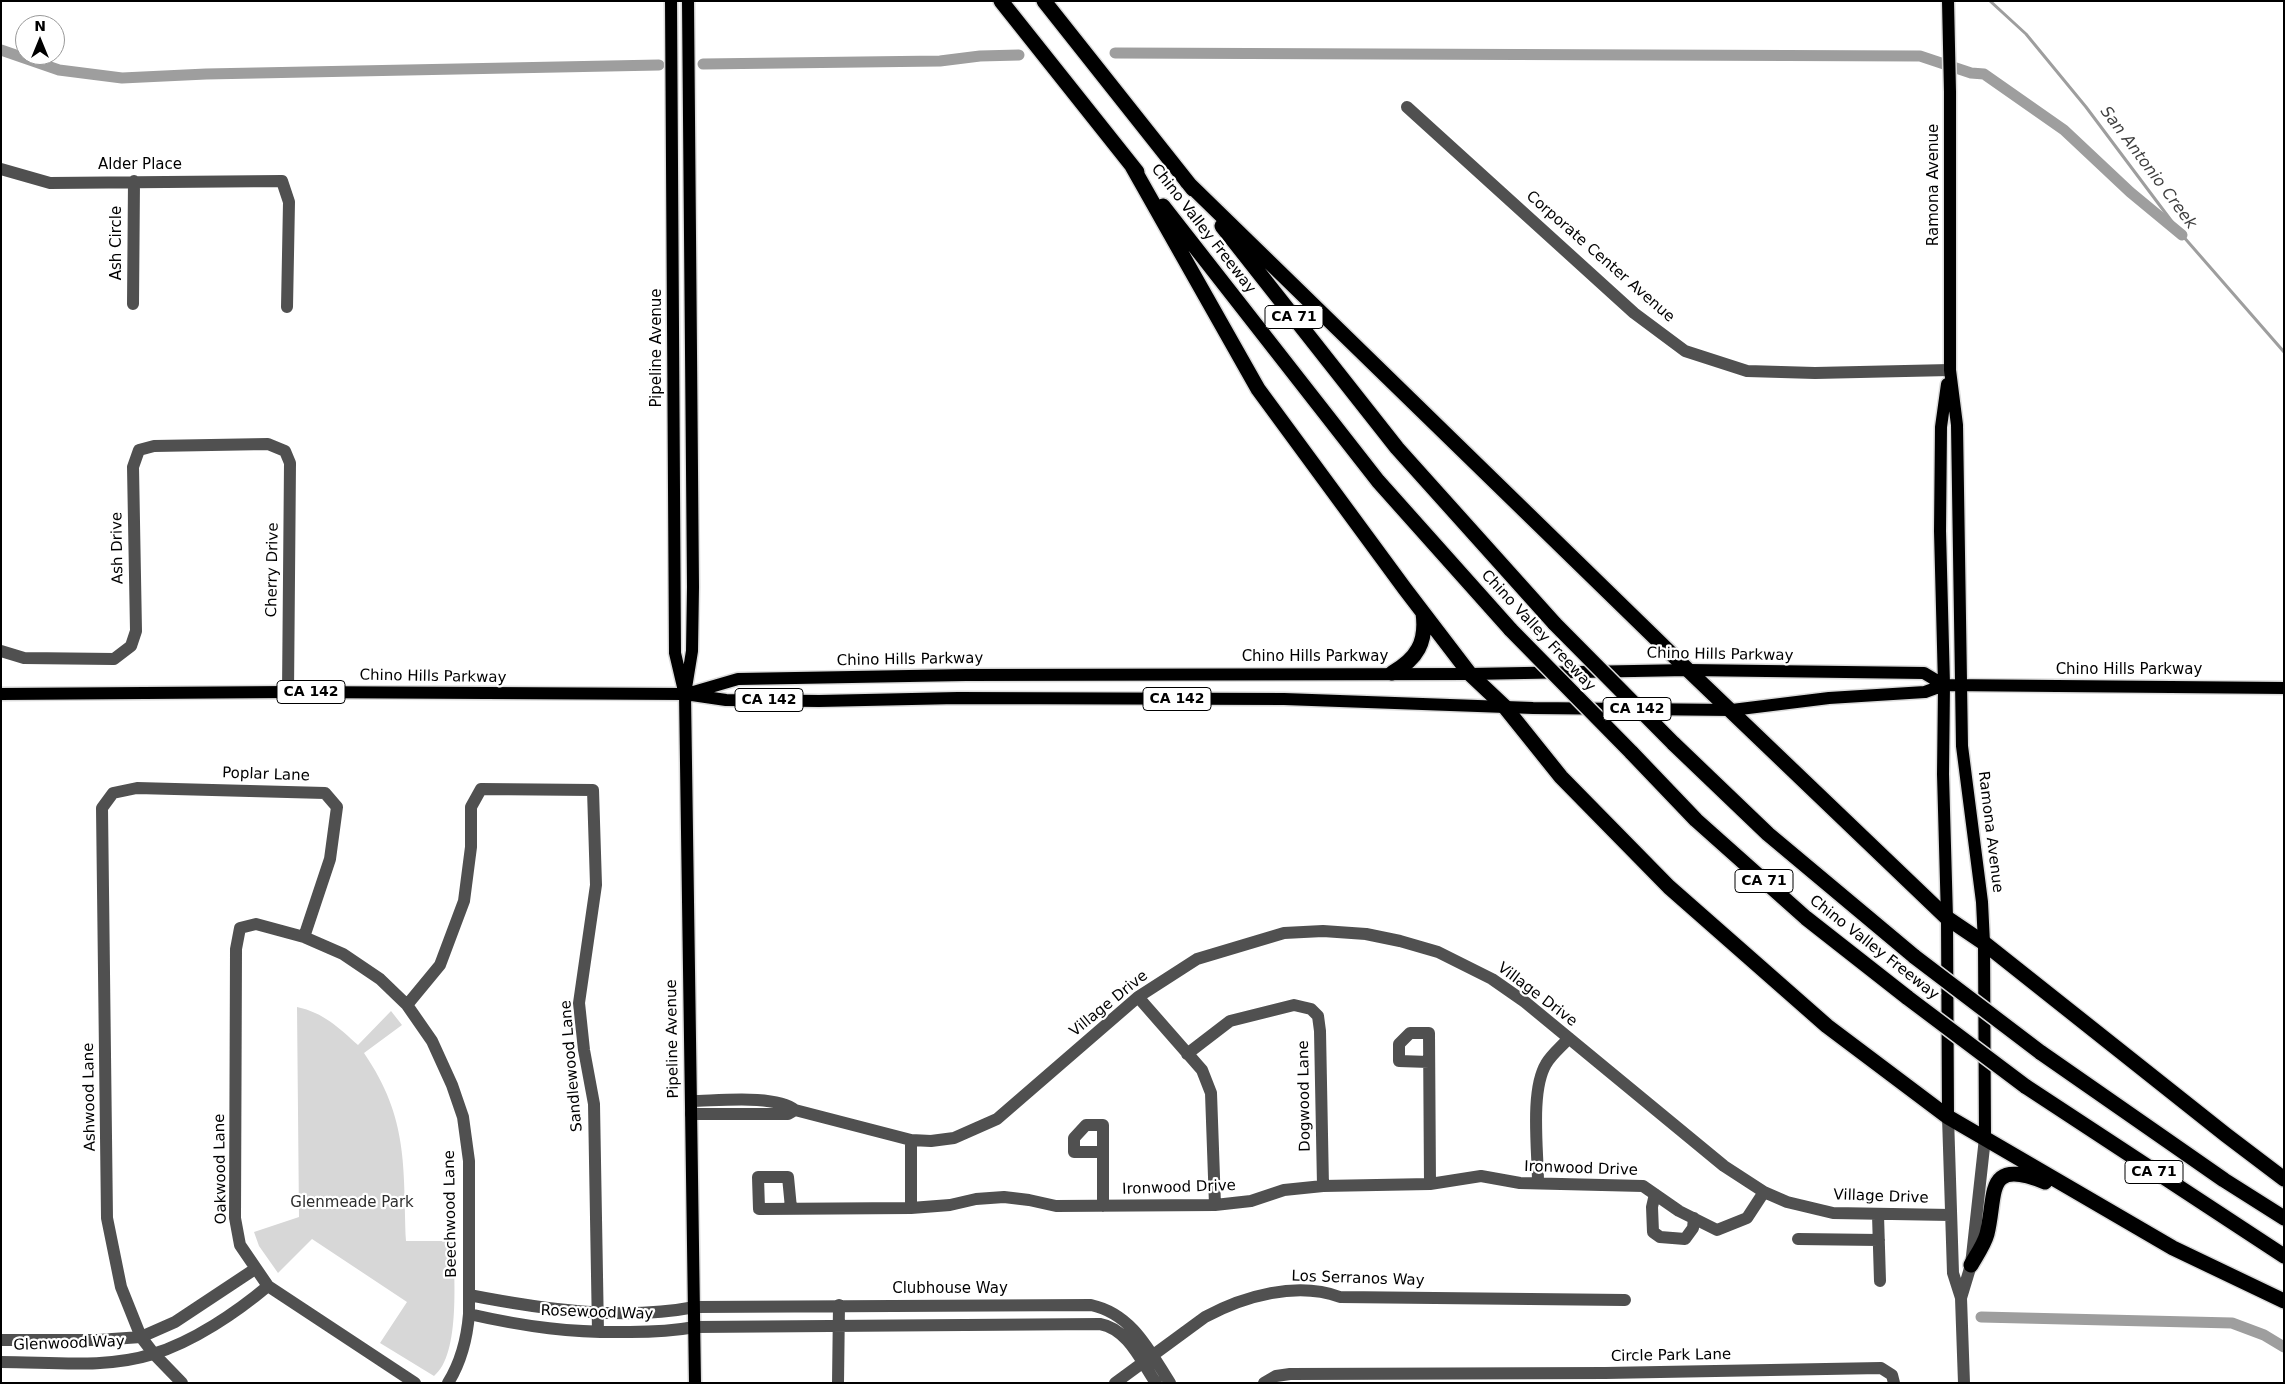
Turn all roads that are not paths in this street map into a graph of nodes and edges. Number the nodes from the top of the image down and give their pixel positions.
1 (671, 1) edge
2 (688, 1) edge
3 (1001, 1) edge
4 (1044, 1) edge
5 (1948, 6) edge
6 (1407, 107) dead end
7 (1132, 166) junction
8 (1, 169) edge
9 (134, 181) junction
10 (1187, 182) junction
11 (133, 304) dead end
12 (287, 307) dead end
13 (1950, 370) junction
14 (285, 451) joint
15 (1423, 613) junction
16 (1, 652) edge
17 (1688, 670) junction
18 (1392, 673) junction
19 (1470, 674) junction
20 (1944, 685) junction
21 (1961, 685) junction
22 (2284, 688) edge
23 (288, 692) junction
24 (1, 694) edge
25 (685, 694) junction
26 (1504, 706) junction
27 (1732, 710) junction
28 (113, 793) joint
29 (1947, 918) junction
30 (240, 928) joint
31 (304, 937) junction
32 (1984, 943) junction
33 (1138, 997) junction
34 (408, 1005) junction
35 (1569, 1038) junction
36 (1186, 1054) junction
37 (1429, 1062) dead end
38 (690, 1101) junction
39 (734, 1107) junction
40 (691, 1114) junction
41 (1948, 1117) junction
42 (1985, 1138) junction
43 (911, 1140) junction
44 (1103, 1152) dead end
45 (2284, 1178) edge
46 (1538, 1183) junction
47 (1430, 1184) junction
48 (1322, 1186) junction
49 (1764, 1192) junction
50 (1655, 1194) junction
51 (2089, 1199) junction
52 (1215, 1205) junction
53 (1103, 1206) junction
54 (790, 1208) dead end
55 (911, 1208) junction
56 (1878, 1215) junction
57 (1951, 1215) junction
58 (1694, 1218) junction
59 (2284, 1218) edge
60 (1798, 1239) dead end
61 (1879, 1240) junction
62 (2284, 1256) edge
63 (1971, 1266) junction
64 (255, 1269) junction
65 (1880, 1281) dead end
66 (268, 1286) junction
67 (469, 1295) junction
68 (1961, 1298) junction
69 (1625, 1300) dead end
70 (2284, 1302) edge
71 (840, 1305) junction
72 (695, 1307) junction
73 (597, 1312) junction
74 (469, 1314) junction
75 (839, 1325) junction
76 (695, 1327) junction
77 (598, 1332) junction
78 (141, 1337) junction
79 (1, 1340) edge
80 (154, 1354) junction
81 (1147, 1360) junction
82 (1, 1362) edge
83 (1781, 1377) edge
84 (1448, 1378) edge
85 (1605, 1378) edge
86 (1893, 1379) edge
87 (182, 1383) edge
88 (415, 1383) edge
89 (448, 1383) edge
90 (695, 1383) edge
91 (838, 1383) edge
92 (1115, 1383) edge
93 (1156, 1383) edge
94 (1170, 1383) edge
95 (1264, 1383) edge
96 (1964, 1383) edge

1 - 25 main road, Pipeline Avenue
2 - 25 main road, Pipeline Avenue
3 - 7 highway, Chino Valley Freeway / CA 71
4 - 10 highway, Chino Valley Freeway / CA 71
5 - 13 main road, Ramona Avenue
6 - 13 street, Corporate Center Avenue
7 - 15 highway
7 - 62 highway, Chino Valley Freeway / CA 71, bridge
8 - 9 street, Alder Place
9 - 11 street, Ash Circle
9 - 12 street, Alder Place
10 - 17 highway
10 - 59 highway, Chino Valley Freeway / CA 71, bridge
13 - 20 main road, Ramona Avenue
13 - 21 main road, Ramona Avenue
14 - 16 street, Ash Drive
14 - 23 street, Cherry Drive
15 - 18 highway
15 - 19 highway
17 - 19 main road, Chino Hills Parkway / CA 142
17 - 20 main road, Chino Hills Parkway
17 - 27 highway
18 - 19 main road, Chino Hills Parkway / CA 142
18 - 25 main road, Chino Hills Parkway / CA 142
19 - 26 highway
20 - 21 main road, Chino Hills Parkway
20 - 27 main road, Chino Hills Parkway
20 - 29 main road, Ramona Avenue
21 - 22 main road, Chino Hills Parkway
21 - 32 main road, Ramona Avenue
23 - 24 main road, Chino Hills Parkway / CA 142
23 - 25 main road, Chino Hills Parkway / CA 142
25 - 26 main road, Chino Hills Parkway / CA 142
25 - 38 main road, Pipeline Avenue
26 - 27 main road, Chino Hills Parkway / CA 142
26 - 41 highway
27 - 29 highway
28 - 31 street, Poplar Lane
28 - 78 street, Ashwood Lane
29 - 32 highway
29 - 41 main road, Ramona Avenue
30 - 31 street, Beechwood Lane
30 - 64 street, Oakwood Lane
31 - 34 street, Beechwood Lane
32 - 42 main road, Ramona Avenue
32 - 45 highway
33 - 35 street, Village Drive
33 - 36 street
33 - 43 street, Village Drive
34 - 67 street, Beechwood Lane
34 - 73 street, Sandlewood Lane
35 - 46 street
35 - 49 street, Village Drive
36 - 48 street, Dogwood Lane
36 - 52 street
37 - 47 street
38 - 39 street, Village Drive
38 - 40 main road, Pipeline Avenue
39 - 40 street, Village Drive
39 - 43 street, Village Drive
40 - 72 main road, Pipeline Avenue
41 - 42 highway
41 - 57 street, Ramona Avenue
42 - 51 highway
42 - 63 street, Ramona Avenue
43 - 55 street
44 - 53 street
46 - 47 street, Ironwood Drive
46 - 50 street, Ironwood Drive
47 - 48 street, Ironwood Drive
48 - 52 street, Ironwood Drive
49 - 56 street, Village Drive
49 - 58 street, Ironwood Drive
50 - 58 street, Ironwood Drive
50 - 58 street, Ironwood Drive
51 - 63 highway
51 - 70 highway
52 - 53 street, Ironwood Drive
53 - 55 street, Ironwood Drive
54 - 55 street, Ironwood Drive
56 - 57 street, Village Drive
56 - 61 street
57 - 68 street, Ramona Avenue
60 - 61 street
61 - 65 street
63 - 68 street, Ramona Avenue
64 - 66 street, Oakwood Lane
64 - 78 street, Glenwood Way
66 - 80 street, Glenwood Way
66 - 88 street, Oakwood Lane
67 - 73 street, Rosewood Way
67 - 74 street, Beechwood Lane
68 - 96 street, Ramona Avenue
69 - 81 street, Los Serranos Way
71 - 72 street, Clubhouse Way
71 - 75 street
71 - 81 street, Clubhouse Way
72 - 73 street, Rosewood Way
72 - 76 main road, Pipeline Avenue
73 - 77 street, Sandlewood Lane
74 - 77 street, Rosewood Way
74 - 89 street, Beechwood Lane
75 - 76 street, Clubhouse Way
75 - 81 street, Clubhouse Way
75 - 91 street
76 - 77 street, Rosewood Way
76 - 90 main road, Pipeline Avenue
78 - 79 street, Glenwood Way
78 - 80 street, Ashwood Lane
80 - 82 street, Glenwood Way
80 - 87 street, Ashwood Lane
81 - 92 street, Los Serranos Way
81 - 93 street, Clubhouse Way
81 - 94 street, Clubhouse Way
83 - 85 street, Circle Park Lane
83 - 86 street, Circle Park Lane
84 - 85 street, Circle Park Lane
84 - 95 street, Circle Park Lane

